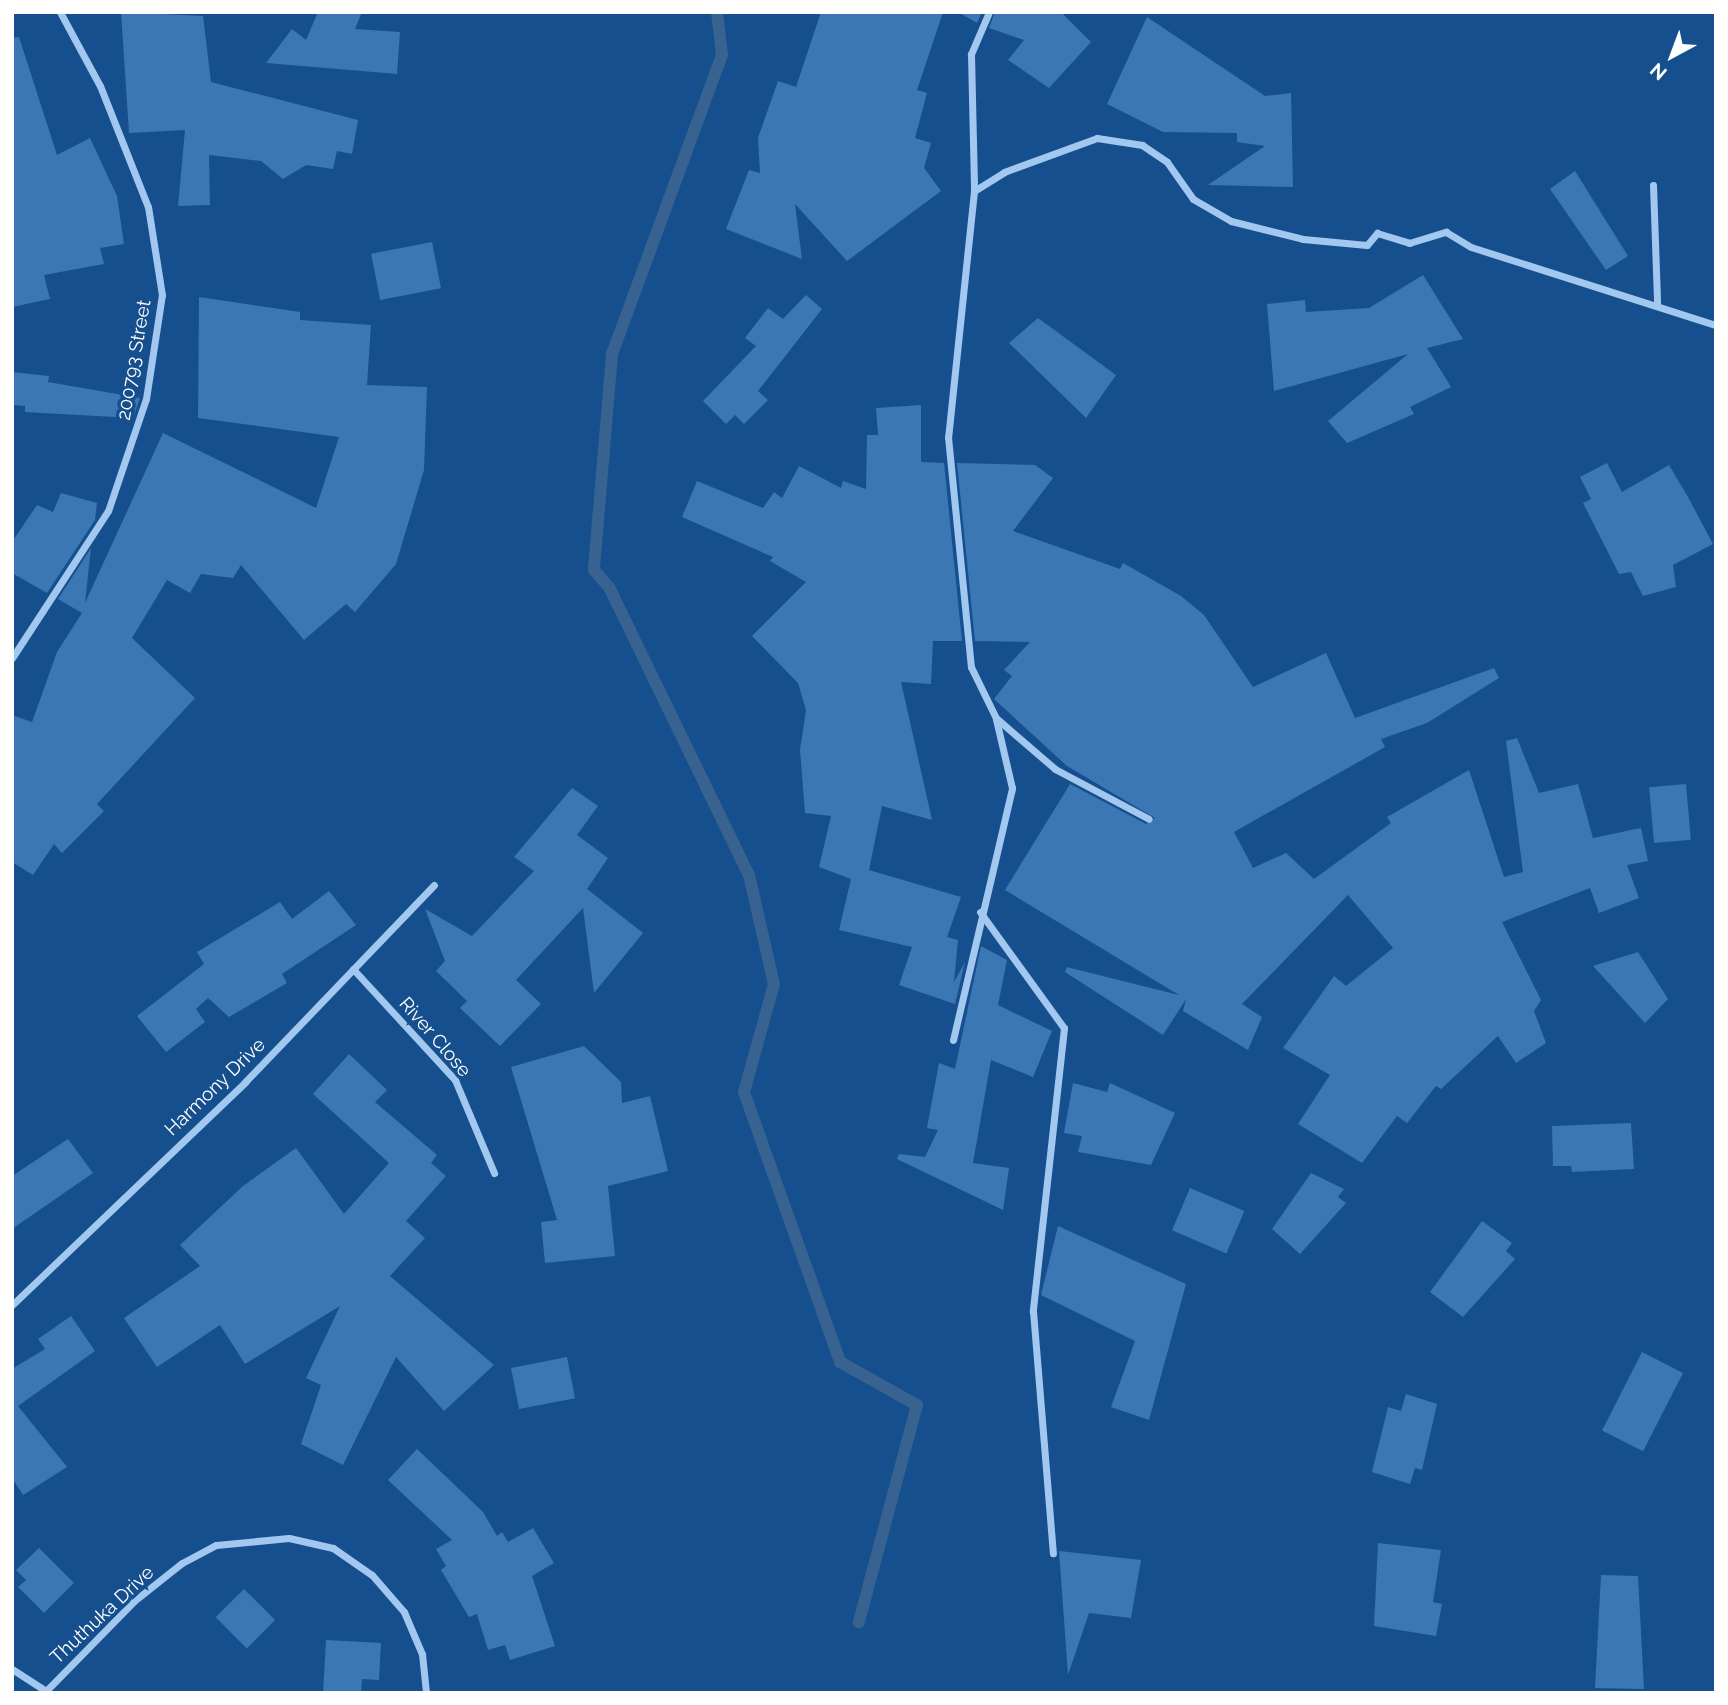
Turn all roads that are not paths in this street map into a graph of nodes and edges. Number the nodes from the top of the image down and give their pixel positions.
1 (60, 12) edge
2 (989, 12) edge
3 (1653, 185) dead end
4 (974, 191) junction
5 (1657, 302) junction
6 (1716, 325) edge
7 (12, 658) edge
8 (996, 718) junction
9 (1149, 819) dead end
10 (434, 885) dead end
11 (979, 912) junction
12 (353, 969) junction
13 (953, 1040) dead end
14 (494, 1173) dead end
15 (12, 1305) edge
16 (1053, 1553) dead end
17 (12, 1669) edge
18 (45, 1692) edge
19 (426, 1693) edge

1 - 7 street, 200793 Street
2 - 4 street
3 - 5 street
4 - 5 street
4 - 8 street
5 - 6 street
8 - 9 street
8 - 11 street
10 - 12 street, Harmony Drive
11 - 13 street
11 - 16 street
12 - 14 street, River Close
12 - 15 street, Harmony Drive
17 - 18 street
18 - 19 street, Thuthuka Drive

